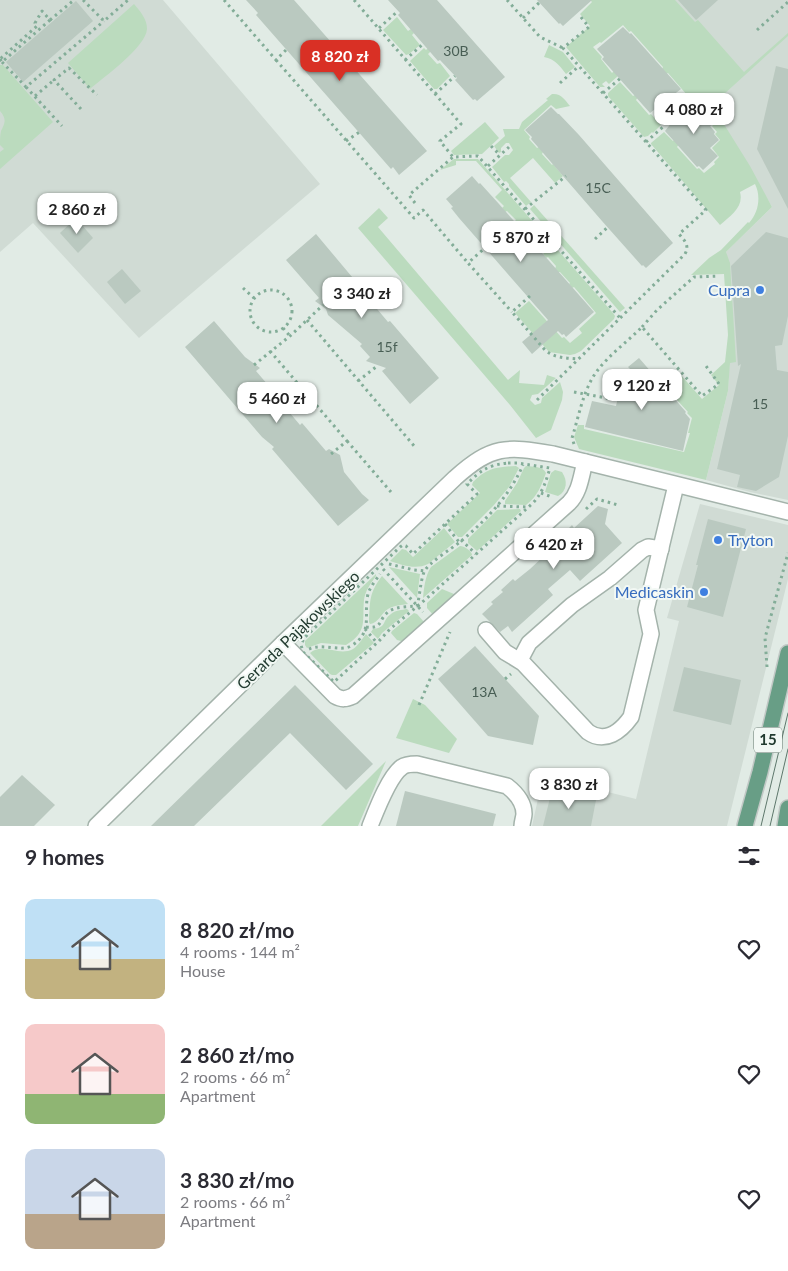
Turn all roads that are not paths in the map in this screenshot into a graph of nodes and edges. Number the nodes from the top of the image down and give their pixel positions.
1 (585, 462) junction
2 (676, 485) junction
3 (788, 512) edge
4 (661, 549) junction
5 (486, 630) dead end
6 (283, 643) junction
7 (788, 653) edge
8 (520, 660) junction
9 (788, 808) edge
10 (96, 826) edge
11 (370, 826) edge
12 (522, 826) edge
13 (745, 826) edge
14 (785, 826) edge

1 - 2 street, Gerarda Pająkowskiego
1 - 6 street, Gerarda Pająkowskiego
1 - 6 street
2 - 3 street, Gerarda Pająkowskiego
2 - 4 street
4 - 8 street
4 - 8 street
5 - 8 street
6 - 10 street, Gerarda Pająkowskiego
7 - 13 main road, 15
9 - 14 main road
11 - 12 street

